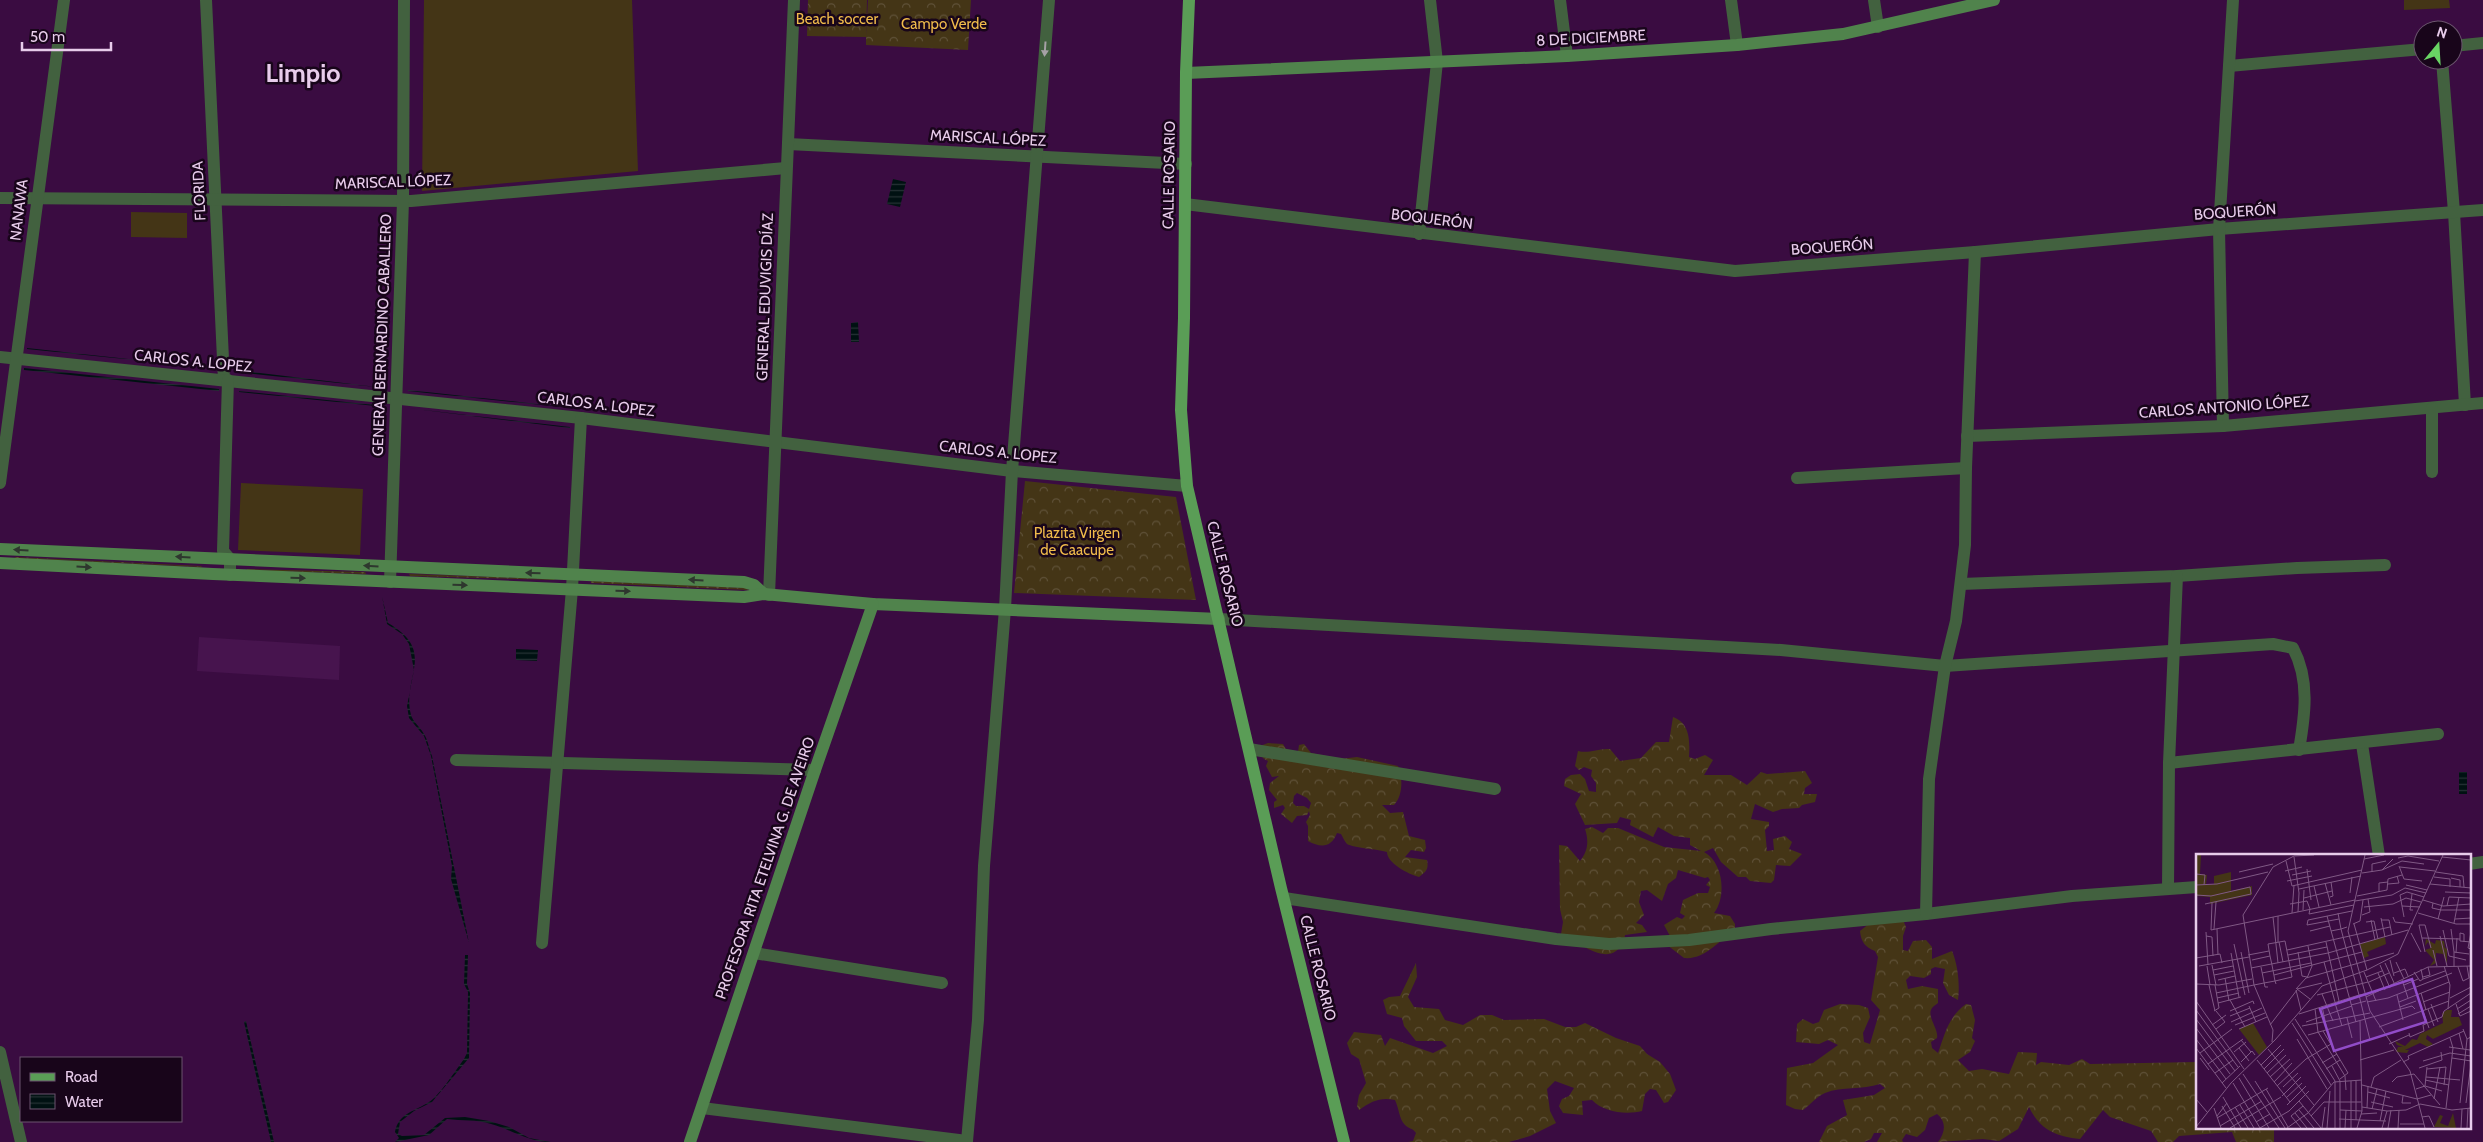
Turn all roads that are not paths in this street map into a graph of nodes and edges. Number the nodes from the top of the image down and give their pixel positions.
1 (64, 0) edge
2 (206, 0) edge
3 (404, 0) edge
4 (794, 0) edge
5 (1049, 0) edge
6 (1189, 0) edge
7 (1430, 0) edge
8 (1560, 0) edge
9 (1731, 0) edge
10 (1874, 0) edge
11 (1994, 0) edge
12 (2233, 0) edge
13 (1878, 27) junction
14 (2483, 43) edge
15 (1737, 45) junction
16 (2463, 45) edge
17 (2413, 50) edge
18 (1567, 56) junction
19 (1437, 62) junction
20 (2229, 66) junction
21 (2443, 70) edge
22 (1186, 73) junction
23 (788, 144) junction
24 (1037, 156) junction
25 (1186, 164) junction
26 (786, 168) junction
27 (0, 198) edge
28 (37, 198) junction
29 (216, 199) junction
30 (404, 201) junction
31 (1185, 204) junction
32 (2483, 210) edge
33 (2454, 212) junction
34 (2219, 229) junction
35 (1419, 234) junction
36 (1975, 252) junction
37 (0, 358) edge
38 (16, 359) junction
39 (226, 380) junction
40 (396, 398) junction
41 (2483, 403) edge
42 (2465, 405) junction
43 (2432, 408) junction
44 (580, 418) junction
45 (2224, 426) junction
46 (1967, 436) junction
47 (775, 442) junction
48 (1966, 468) junction
49 (1012, 470) junction
50 (2432, 472) dead end
51 (1797, 478) dead end
52 (0, 483) edge
53 (1187, 486) junction
54 (0, 549) edge
55 (223, 556) junction
56 (0, 563) edge
57 (2385, 565) dead end
58 (390, 567) junction
59 (213, 574) junction
60 (230, 575) junction
61 (573, 575) junction
62 (2177, 576) junction
63 (390, 582) junction
64 (1961, 584) junction
65 (572, 589) junction
66 (766, 594) junction
67 (873, 604) junction
68 (1005, 609) junction
69 (1219, 619) junction
70 (2173, 650) junction
71 (1945, 666) junction
72 (2438, 734) dead end
73 (2362, 744) junction
74 (1249, 749) junction
75 (2299, 750) junction
76 (456, 760) dead end
77 (558, 762) junction
78 (2169, 763) junction
79 (815, 770) junction
80 (1495, 789) dead end
81 (2379, 854) edge
82 (2483, 862) edge
83 (2470, 864) edge
84 (2196, 887) edge
85 (2168, 889) junction
86 (1284, 898) junction
87 (1926, 914) junction
88 (542, 943) dead end
89 (754, 953) junction
90 (942, 983) dead end
91 (0, 1052) edge
92 (702, 1108) junction
93 (21, 1142) edge
94 (690, 1142) edge
95 (1344, 1142) edge

1 - 28 street, NANAWA
2 - 29 street, FLORIDA
3 - 30 street, GENERAL BERNARDINO CABALLERO
4 - 23 street, GENERAL EDUVIGIS DÍAZ
5 -> 24 street
6 - 22 main road, CALLE ROSARIO
7 - 19 street
8 - 18 street
9 - 15 street
10 - 13 street
11 - 13 street, 8 DE DICIEMBRE
12 - 20 street
13 - 15 street, 8 DE DICIEMBRE
14 - 16 street
15 - 18 street, 8 DE DICIEMBRE
17 - 20 street
18 - 19 street, 8 DE DICIEMBRE
19 - 22 street, 8 DE DICIEMBRE
19 - 35 street
20 - 34 street
21 - 33 street
22 - 25 main road, CALLE ROSARIO
23 - 24 street, MARISCAL LÓPEZ
23 - 26 street, GENERAL EDUVIGIS DÍAZ
24 - 25 street, MARISCAL LÓPEZ
24 - 49 street
25 - 31 main road, CALLE ROSARIO
26 - 30 street, MARISCAL LÓPEZ
26 - 47 street, GENERAL EDUVIGIS DÍAZ
27 - 28 street, MARISCAL LÓPEZ
28 - 29 street, MARISCAL LÓPEZ
28 - 38 street, NANAWA
29 - 30 street, MARISCAL LÓPEZ
29 - 39 street, FLORIDA
30 - 40 street, GENERAL BERNARDINO CABALLERO
31 - 35 street, BOQUERÓN
31 - 53 main road, CALLE ROSARIO
32 - 33 street, BOQUERÓN
33 - 34 street, BOQUERÓN
33 - 42 street
34 - 36 street, BOQUERÓN
34 - 45 street
35 - 36 street, BOQUERÓN
36 - 46 street
37 - 38 street, CARLOS A. LOPEZ
38 - 39 street, CARLOS A. LOPEZ
38 - 52 street, NANAWA
39 - 40 street, CARLOS A. LOPEZ
39 - 55 street, FLORIDA
40 - 44 street, CARLOS A. LOPEZ
40 - 58 street, GENERAL BERNARDINO CABALLERO
41 - 42 street, CARLOS ANTONIO LÓPEZ
42 - 43 street, CARLOS ANTONIO LÓPEZ
43 - 45 street, CARLOS ANTONIO LÓPEZ
43 - 50 street
44 - 47 street, CARLOS A. LOPEZ
44 - 61 street
45 - 46 street, CARLOS ANTONIO LÓPEZ
46 - 48 street
47 - 49 street, CARLOS A. LOPEZ
47 - 66 street, GENERAL EDUVIGIS DÍAZ
48 - 51 street
48 - 64 street
49 - 53 street, CARLOS A. LOPEZ
49 - 68 street
53 - 69 main road, CALLE ROSARIO
55 -> 54 street
58 -> 55 street
55 - 59 street
55 - 60 street
56 -> 59 street
57 - 62 street
61 -> 58 street
58 - 63 street, GENERAL BERNARDINO CABALLERO
59 - 60 street
60 -> 63 street
61 - 65 street
66 -> 61 street
62 - 64 street
62 - 70 street
63 -> 65 street
64 - 71 street
65 -> 66 street
65 - 77 street
66 - 67 street
67 - 68 street
67 - 79 street, PROFESORA RITA ETELVINA G. DE AVEIRO
68 - 69 street
68 - 92 street
69 - 71 street
69 - 74 main road, CALLE ROSARIO
70 - 71 street
70 - 75 street
70 - 78 street
71 - 87 street
72 - 73 street
73 - 75 street
73 - 81 street
74 - 80 street
74 - 86 main road, CALLE ROSARIO
75 - 78 street
76 - 77 street
77 - 79 street
77 - 88 street
78 - 85 street
79 - 89 street, PROFESORA RITA ETELVINA G. DE AVEIRO
82 - 83 street
84 - 85 street
85 - 87 street
86 - 87 street
86 - 95 main road, CALLE ROSARIO
89 - 90 street
89 - 92 street, PROFESORA RITA ETELVINA G. DE AVEIRO
91 - 93 street
92 - 94 street, PROFESORA RITA ETELVINA G. DE AVEIRO

